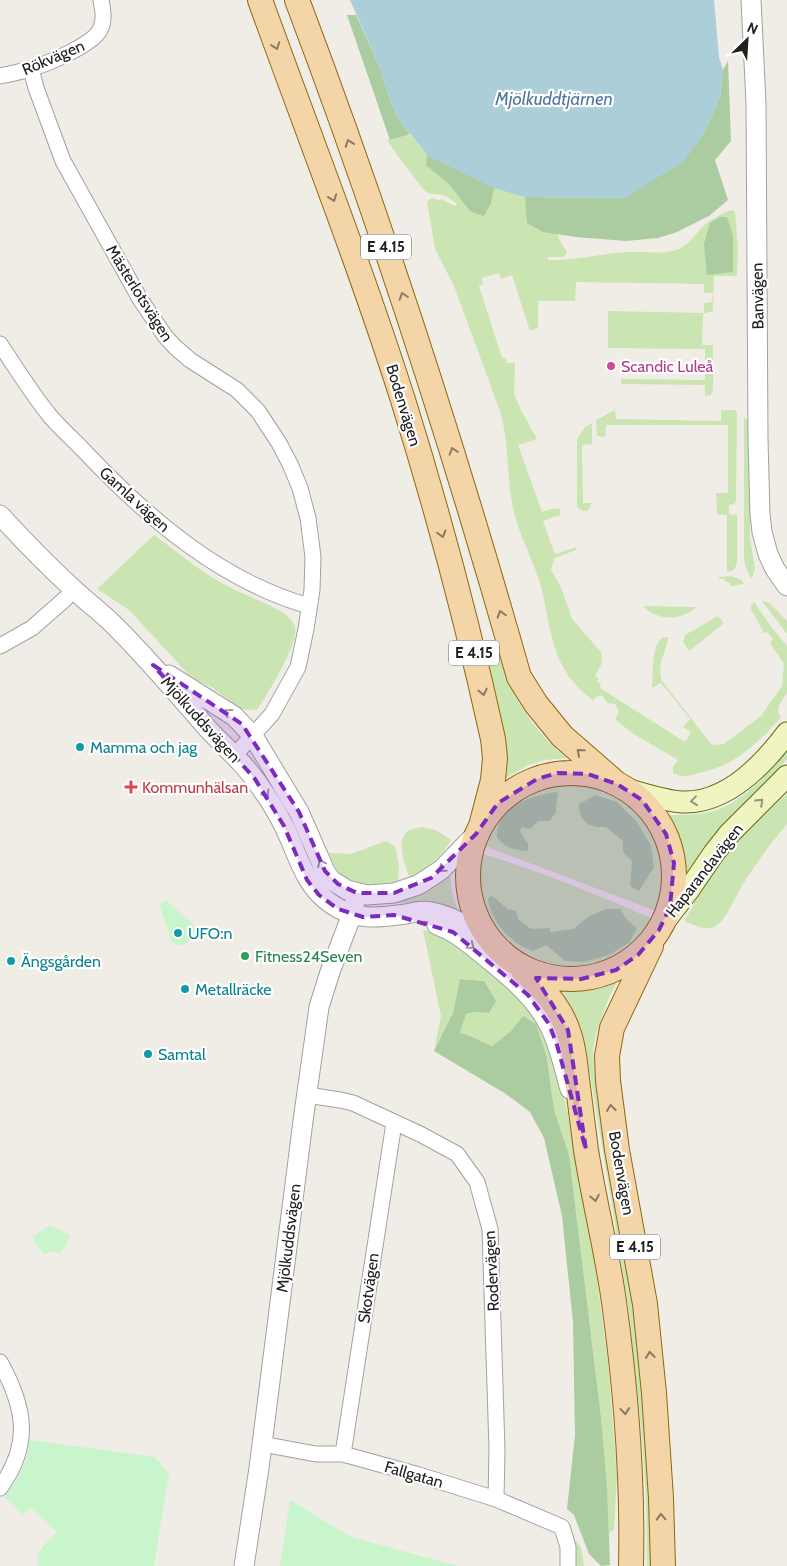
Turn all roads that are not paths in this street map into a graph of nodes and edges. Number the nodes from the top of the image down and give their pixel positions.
1 (101, 0) edge
2 (260, 0) edge
3 (297, 0) edge
4 (751, 0) edge
5 (31, 69) junction
6 (0, 76) edge
7 (0, 344) edge
8 (0, 515) edge
9 (787, 586) edge
10 (74, 590) junction
11 (309, 606) junction
12 (0, 646) edge
13 (153, 665) junction
14 (787, 733) edge
15 (253, 736) junction
16 (234, 756) junction
17 (787, 776) edge
18 (622, 786) junction
19 (479, 828) junction
20 (357, 893) junction
21 (352, 914) junction
22 (394, 915) junction
23 (659, 930) junction
24 (506, 957) junction
25 (307, 1095) junction
26 (394, 1123) junction
27 (586, 1150) junction
28 (0, 1362) edge
29 (262, 1444) junction
30 (343, 1454) junction
31 (0, 1488) edge
32 (496, 1499) junction
33 (244, 1566) edge
34 (568, 1566) edge
35 (631, 1566) edge
36 (662, 1566) edge

1 - 5 street, Rökvägen
2 -> 19 main road, Bodenvägen / E 4.15
18 -> 3 main road, Bodenvägen / E 4.15
4 - 9 street, Banvägen
5 - 6 street, Rökvägen
5 - 11 street, Mästerlotsvägen
7 - 11 street, Gamla vägen
8 - 10 street, Mjölkuddsvägen
10 - 12 street
10 - 13 street, Mjölkuddsvägen
11 - 15 street, Mästerlotsvägen
15 -> 13 street, Mjölkuddsvägen
13 - 16 street, Mjölkuddsvägen
14 -> 18 main road
15 - 16 street, Mästerlotsvägen
20 -> 15 street, Mjölkuddsvägen
16 -> 21 street, Mjölkuddsvägen
23 -> 17 main road, Haparandavägen
18 - 19 main road
18 - 23 main road, Bodenvägen
19 -> 20 street, Mjölkuddsvägen
19 - 24 main road, Bodenvägen
20 - 21 street, Mjölkuddsvägen
21 - 22 street, Mjölkuddsvägen
21 - 25 street, Mjölkuddsvägen
22 - 24 street, Mjölkuddsvägen
22 -> 27 street
23 - 24 main road
36 -> 23 main road, Bodenvägen / E 4.15
24 - 27 main road, Bodenvägen
25 - 26 street, Rodervägen
25 - 29 street, Mjölkuddsvägen
26 - 30 street, Skotvägen
26 - 32 street, Rodervägen
27 -> 35 main road, Bodenvägen / E 4.15
28 - 31 street
29 - 30 street, Fallgatan
29 - 33 street, Mjölkuddsvägen
30 - 32 street, Fallgatan
32 - 34 street, Fallgatan

